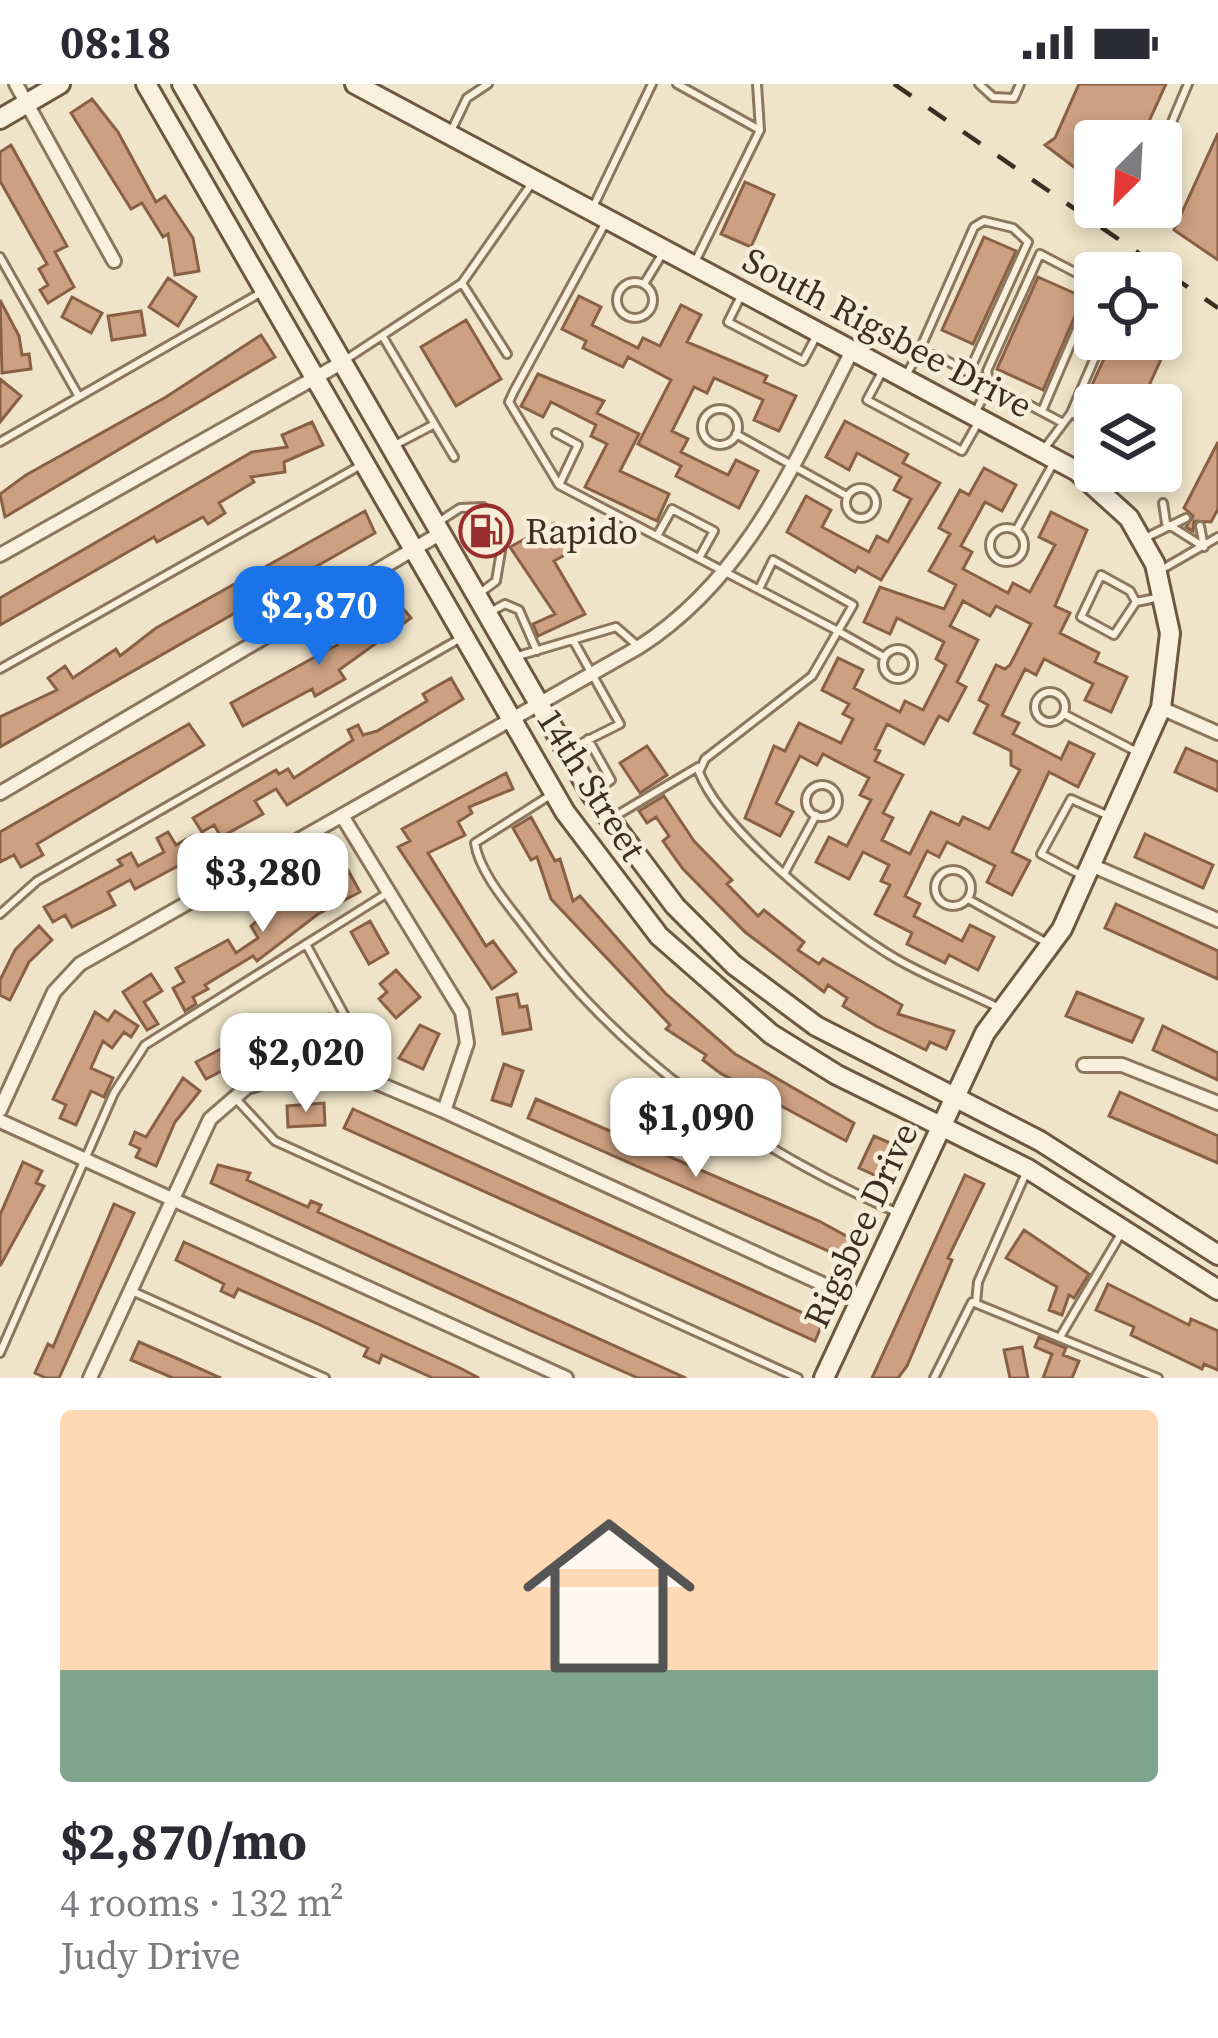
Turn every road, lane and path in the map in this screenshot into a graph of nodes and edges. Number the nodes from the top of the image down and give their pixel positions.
1 (16, 84) edge
2 (60, 84) edge
3 (146, 84) edge
4 (182, 84) edge
5 (355, 84) edge
6 (488, 84) edge
7 (652, 84) edge
8 (676, 84) edge
9 (757, 84) edge
10 (979, 84) edge
11 (1020, 84) edge
12 (1188, 84) edge
13 (27, 104) junction
14 (0, 119) edge
15 (1173, 120) edge
16 (760, 130) junction
17 (450, 134) junction
18 (535, 180) junction
19 (599, 214) junction
20 (665, 250) junction
21 (0, 257) edge
22 (114, 261) dead end
23 (693, 265) junction
24 (462, 283) junction
25 (644, 284) junction
26 (266, 291) junction
27 (744, 292) junction
28 (819, 332) junction
29 (382, 336) junction
30 (853, 350) junction
31 (507, 354) dead end
32 (917, 356) junction
33 (1093, 360) edge
34 (343, 362) junction
35 (885, 367) junction
36 (969, 372) junction
37 (316, 377) junction
38 (905, 377) junction
39 (990, 384) junction
40 (78, 395) junction
41 (1042, 411) junction
42 (1071, 413) junction
43 (1074, 414) edge
44 (977, 416) junction
45 (1064, 423) junction
46 (431, 426) junction
47 (556, 434) dead end
48 (736, 434) junction
49 (0, 442) edge
50 (392, 447) junction
51 (1049, 455) junction
52 (454, 458) dead end
53 (364, 463) junction
54 (1074, 465) edge
55 (793, 466) junction
56 (559, 484) junction
57 (1107, 492) edge
58 (848, 496) junction
59 (1162, 503) dead end
60 (1186, 518) dead end
61 (1166, 523) junction
62 (1200, 526) dead end
63 (438, 529) junction
64 (1016, 530) junction
65 (657, 536) junction
66 (1218, 537) edge
67 (1143, 540) junction
68 (1204, 547) junction
69 (413, 548) junction
70 (0, 555) edge
71 (699, 558) junction
72 (1157, 572) junction
73 (726, 573) junction
74 (759, 589) junction
75 (476, 595) junction
76 (1165, 596) junction
77 (1136, 602) junction
78 (487, 613) junction
79 (838, 631) junction
80 (464, 636) junction
81 (573, 640) junction
82 (639, 647) junction
83 (537, 651) junction
84 (884, 657) junction
85 (512, 658) junction
86 (0, 669) edge
87 (590, 675) junction
88 (539, 705) junction
89 (1161, 708) junction
90 (1064, 714) junction
91 (512, 721) junction
92 (1218, 734) edge
93 (588, 739) junction
94 (566, 752) junction
95 (1141, 754) junction
96 (702, 766) junction
97 (0, 793) edge
98 (554, 793) junction
99 (591, 794) junction
100 (816, 815) junction
101 (1112, 818) junction
102 (344, 819) junction
103 (608, 821) junction
104 (1088, 871) junction
105 (785, 872) junction
106 (389, 893) junction
107 (968, 899) junction
108 (0, 914) edge
109 (1218, 920) edge
110 (306, 944) junction
111 (1052, 946) junction
112 (1000, 1008) junction
113 (1084, 1065) dead end
114 (347, 1072) junction
115 (233, 1096) junction
116 (955, 1099) junction
117 (1218, 1103) edge
118 (0, 1110) edge
119 (444, 1112) junction
120 (0, 1121) edge
121 (941, 1127) junction
122 (86, 1160) junction
123 (1028, 1169) junction
124 (171, 1198) junction
125 (902, 1215) junction
126 (1122, 1232) junction
127 (1193, 1241) junction
128 (1218, 1255) edge
129 (1177, 1268) junction
130 (129, 1290) junction
131 (1218, 1290) edge
132 (862, 1302) junction
133 (976, 1303) junction
134 (1060, 1337) junction
135 (0, 1353) edge
136 (94, 1377) edge
137 (326, 1378) edge
138 (566, 1378) edge
139 (798, 1378) edge
140 (824, 1378) edge
141 (934, 1378) edge
142 (1158, 1378) edge

1 - 13 street
2 - 13 main road
3 - 26 main road, 14th Street
4 - 34 main road, 14th Street
5 - 17 main road, South Rigsbee Drive
6 - 17 lane
7 - 19 lane
8 - 16 lane
9 - 16 lane
10 - 11 lane
12 - 15 lane
13 - 14 main road
13 - 22 street
16 - 23 lane
17 - 18 main road, South Rigsbee Drive
18 - 19 main road, South Rigsbee Drive
18 - 24 lane
19 - 20 main road, South Rigsbee Drive
19 - 56 lane
20 - 23 main road, South Rigsbee Drive
20 - 25 lane
21 - 40 lane
23 - 27 main road, South Rigsbee Drive
24 - 29 lane
24 - 31 lane
25 - 25 lane
26 - 37 main road, 14th Street
26 - 40 lane
27 - 28 main road, South Rigsbee Drive
27 - 28 lane
28 - 30 main road, South Rigsbee Drive
29 - 34 lane
29 - 46 lane
30 - 35 main road, South Rigsbee Drive
30 - 55 street
32 - 36 lane
32 - 36 lane
32 - 38 lane
33 - 42 lane
34 - 37 street
34 - 50 main road, 14th Street
35 - 38 main road, South Rigsbee Drive
35 - 44 lane
36 - 39 lane
37 - 53 main road, 14th Street
37 - 70 street
38 - 44 main road, South Rigsbee Drive
39 - 41 lane
39 - 41 lane
39 - 44 lane
40 - 49 lane
41 - 45 lane
42 - 43 lane
42 - 45 lane
44 - 51 main road, South Rigsbee Drive
45 - 51 lane
46 - 50 lane
46 - 52 lane
47 - 56 lane
48 - 48 lane
48 - 55 lane
50 - 63 main road, 14th Street
51 - 54 main road, South Rigsbee Drive
51 - 64 lane
53 - 69 main road, 14th Street
53 - 86 lane
55 - 58 lane
55 - 73 street
56 - 65 lane
57 - 67 main road, South Rigsbee Drive
58 - 58 lane
59 - 61 lane
60 - 61 lane
61 - 67 lane
61 - 68 lane
62 - 68 lane
63 - 69 street
63 - 75 main road, 14th Street
63 - 75 lane
64 - 64 lane
65 - 71 lane
65 - 71 lane
66 - 68 lane
67 - 72 main road, South Rigsbee Drive
68 - 72 lane
69 - 80 main road, 14th Street
69 - 97 street
71 - 73 lane
72 - 76 main road, South Rigsbee Drive
73 - 74 lane
73 - 82 street
74 - 79 lane
74 - 79 lane
75 - 78 main road, 14th Street
76 - 77 lane
76 - 89 main road, South Rigsbee Drive
77 - 77 lane
78 - 83 lane
78 - 85 main road, 14th Street
79 - 84 lane
79 - 96 lane
80 - 91 main road, 14th Street
80 - 108 lane
81 - 82 lane
81 - 83 lane
81 - 87 lane
82 - 87 street
83 - 85 lane
84 - 84 lane
85 - 88 main road, 14th Street
87 - 88 street
87 - 93 lane
88 - 91 street
88 - 94 main road, 14th Street
89 - 92 street
89 - 95 main road, South Rigsbee Drive
90 - 90 lane
90 - 95 lane
91 - 98 main road, 14th Street
91 - 102 street
93 - 94 lane
93 - 99 lane
94 - 99 main road, 14th Street
95 - 101 main road, South Rigsbee Drive
96 - 103 lane
96 - 105 lane
98 - 121 main road, 14th Street
98 - 125 lane
99 - 103 main road, 14th Street
100 - 100 lane
100 - 105 lane
101 - 104 main road, South Rigsbee Drive
101 - 104 lane
102 - 106 street
102 - 118 street
103 - 116 main road, 14th Street
104 - 109 street
104 - 111 main road, South Rigsbee Drive
105 - 112 lane
106 - 110 lane
106 - 119 street
107 - 107 lane
107 - 111 lane
110 - 114 lane
110 - 122 lane
111 - 112 main road, South Rigsbee Drive
112 - 116 main road, South Rigsbee Drive
113 - 117 street
114 - 115 street
114 - 119 street
115 - 124 street
115 - 139 lane
116 - 121 main road, Rigsbee Drive
116 - 127 main road, 14th Street
119 - 132 street
120 - 122 street
121 - 123 main road, 14th Street
121 - 125 main road, Rigsbee Drive
122 - 124 street
122 - 135 lane
123 - 126 main road, 14th Street
123 - 133 lane
124 - 130 street
124 - 138 street
125 - 132 main road, Rigsbee Drive
126 - 129 main road, 14th Street
126 - 134 lane
127 - 128 main road, 14th Street
127 - 129 main road
129 - 131 main road, 14th Street
130 - 136 street
130 - 137 lane
132 - 140 main road, Rigsbee Drive
133 - 134 lane
133 - 141 lane
134 - 142 lane

